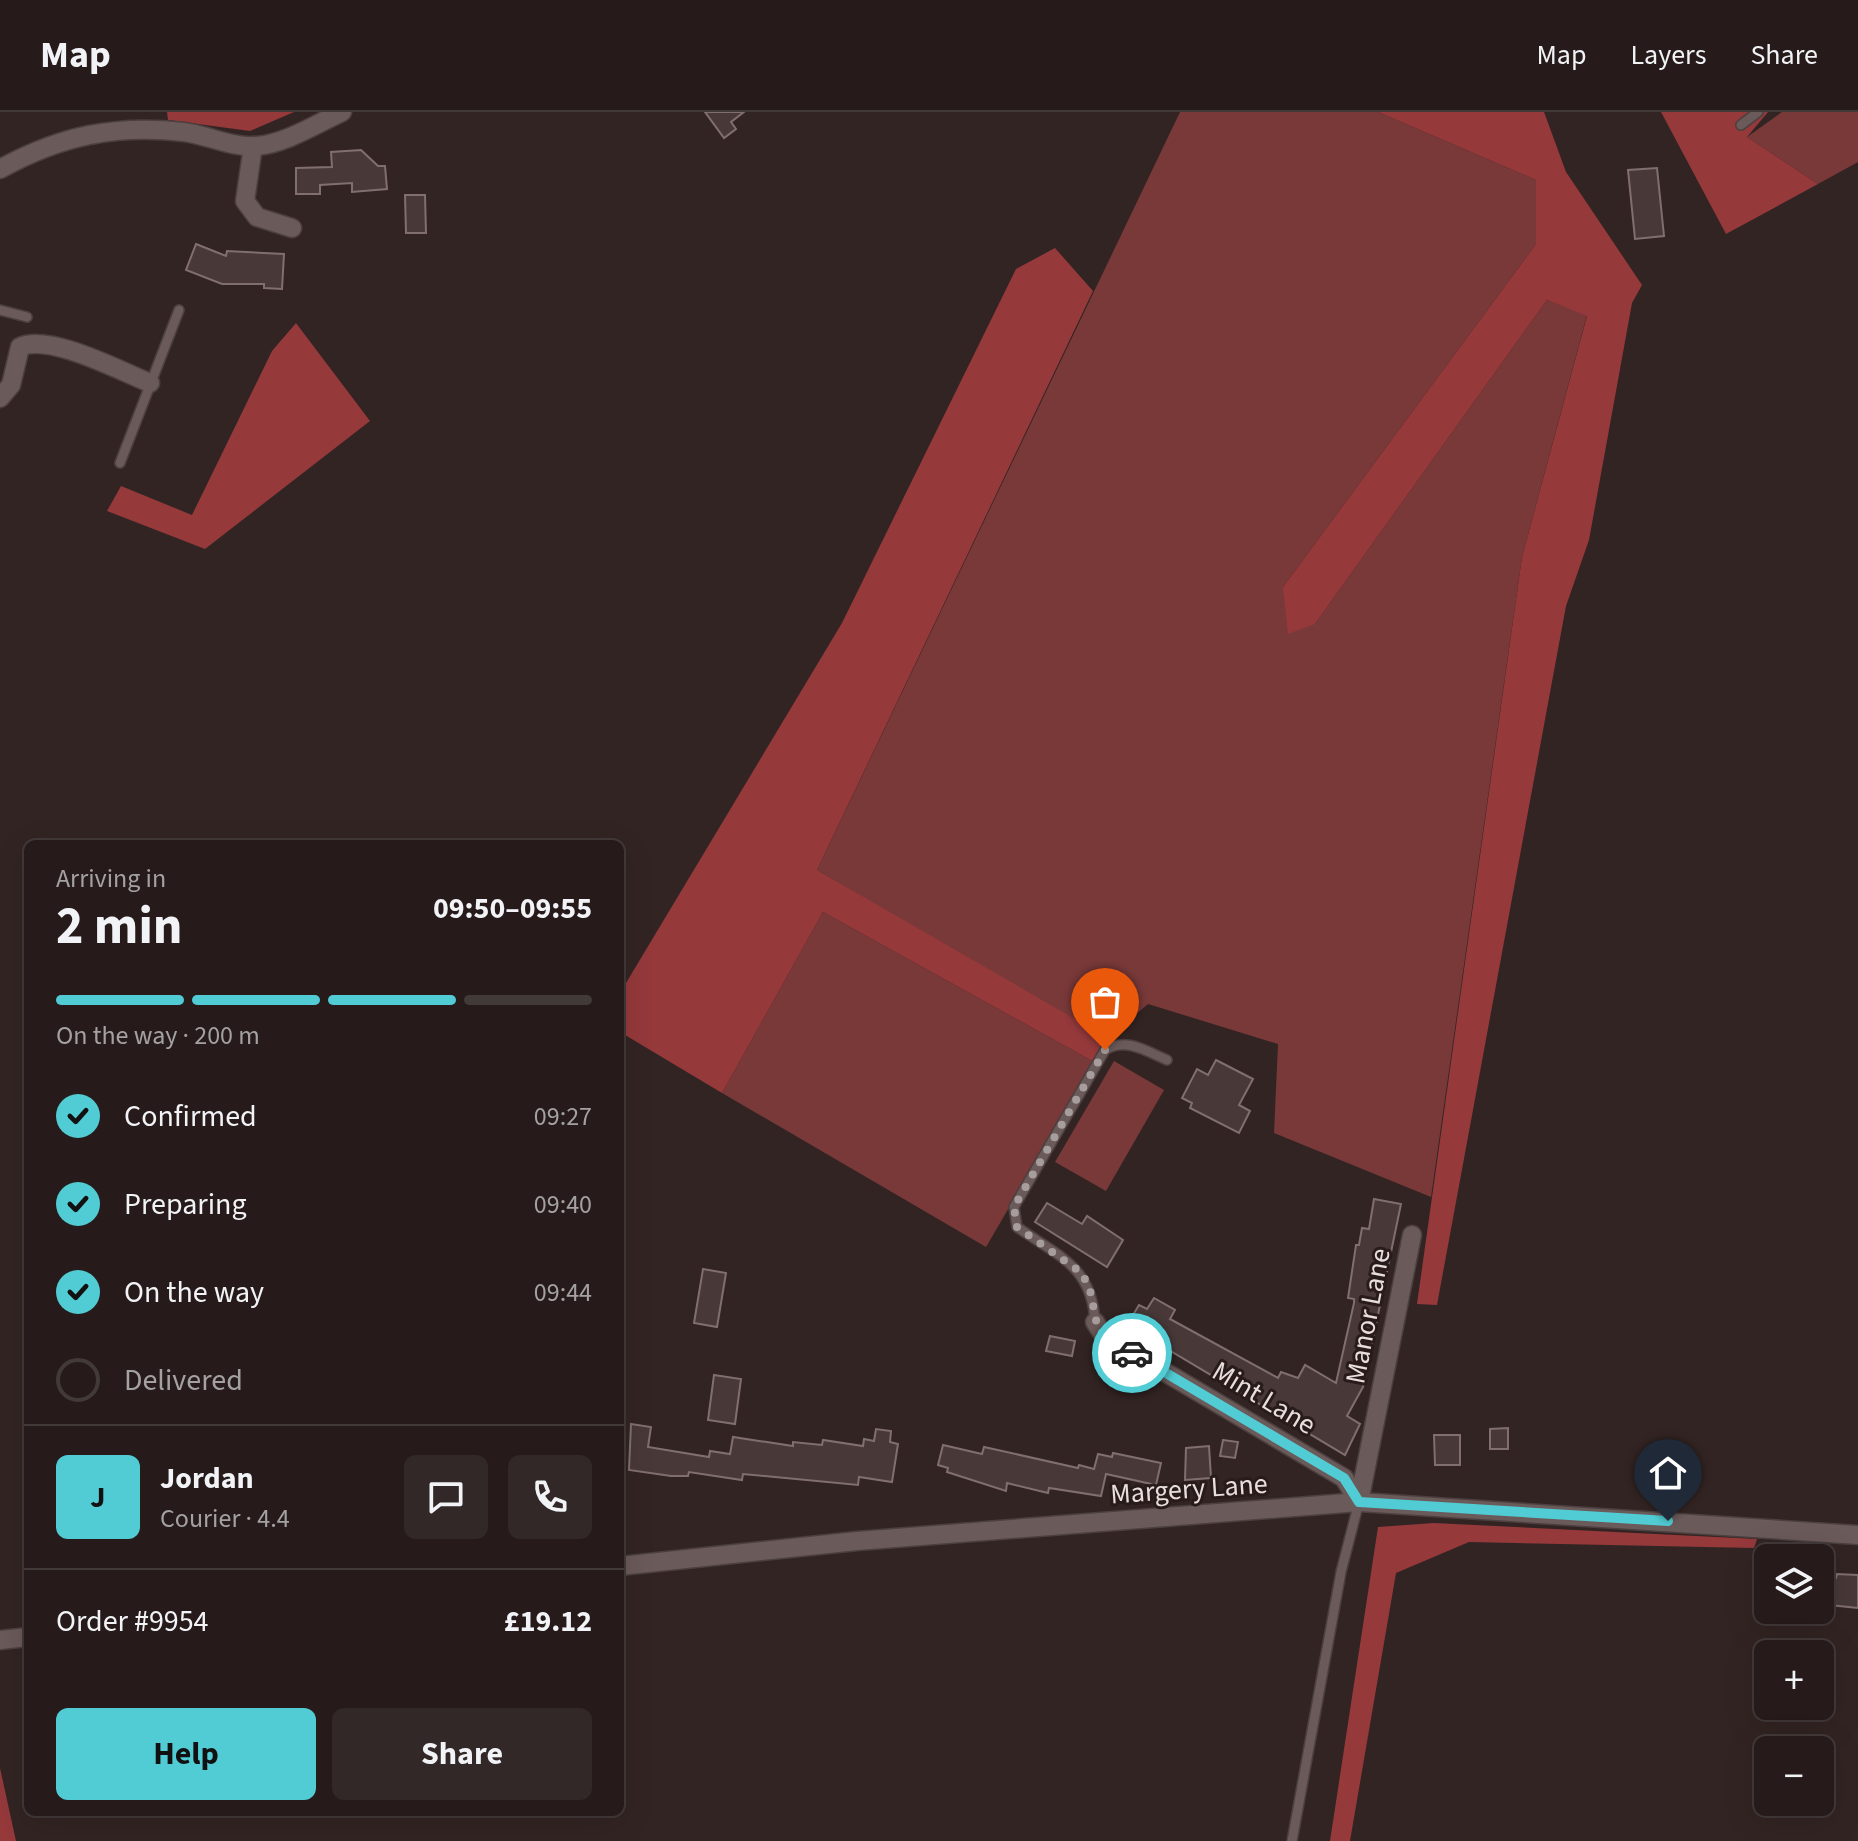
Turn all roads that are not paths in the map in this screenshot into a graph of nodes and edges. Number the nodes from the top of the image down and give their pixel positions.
1 (342, 112) edge
2 (1758, 112) edge
3 (1741, 125) dead end
4 (253, 146) junction
5 (0, 169) edge
6 (292, 228) dead end
7 (0, 310) edge
8 (179, 310) dead end
9 (27, 317) dead end
10 (150, 383) junction
11 (0, 398) edge
12 (120, 463) dead end
13 (1167, 1060) dead end
14 (1412, 1235) dead end
15 (1095, 1322) joint
16 (1359, 1502) junction
17 (1858, 1535) edge
18 (624, 1566) edge
19 (24, 1637) edge
20 (0, 1640) edge
21 (1292, 1841) edge

1 - 4 street
2 - 3 lane
4 - 5 street
4 - 6 street
7 - 9 lane
8 - 10 lane
10 - 11 street
10 - 12 lane
13 - 15 lane
14 - 16 street, Manor Lane
15 - 16 street, Mint Lane
16 - 17 street, Margery Lane
16 - 18 street, Margery Lane
16 - 21 lane
19 - 20 street

